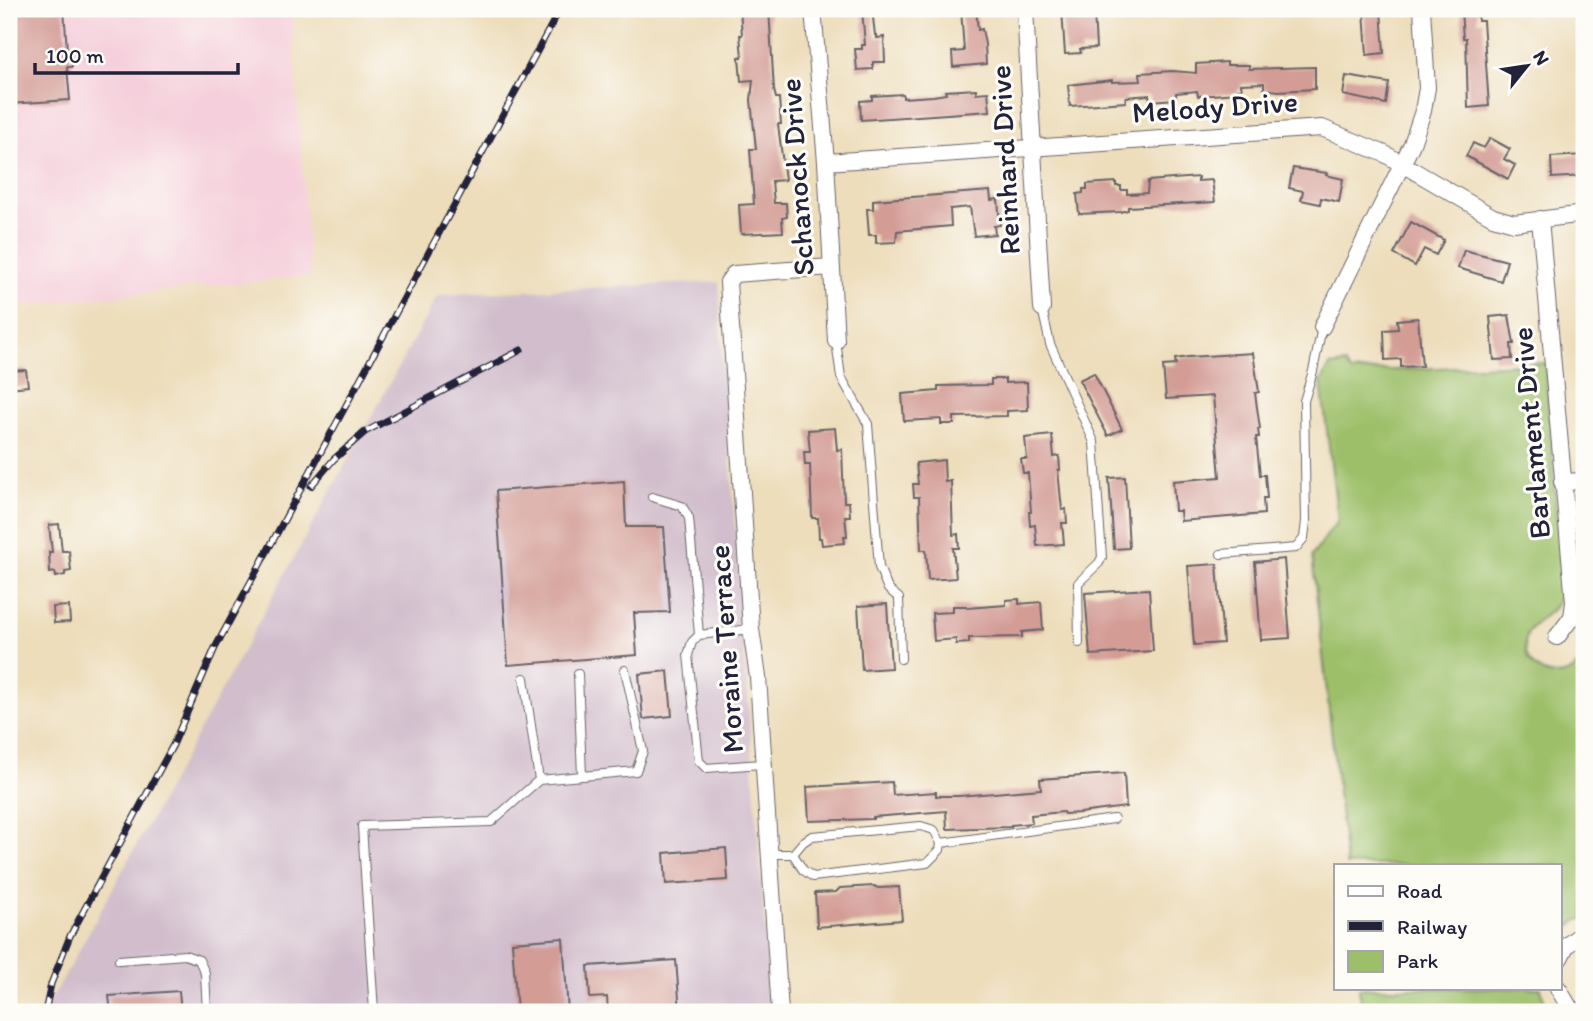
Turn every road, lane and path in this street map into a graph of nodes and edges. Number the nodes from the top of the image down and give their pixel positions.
1 (813, 9) edge
2 (1025, 9) edge
3 (1422, 9) edge
4 (1033, 149) junction
5 (826, 162) junction
6 (1403, 164) junction
7 (1584, 214) edge
8 (1541, 219) junction
9 (831, 267) junction
10 (1042, 308) joint
11 (1322, 327) joint
12 (836, 341) joint
13 (1584, 481) edge
14 (1562, 482) junction
15 (652, 497) dead end
16 (1221, 554) dead end
17 (751, 629) junction
18 (699, 635) junction
19 (1557, 637) dead end
20 (1079, 643) dead end
21 (901, 659) dead end
22 (625, 670) dead end
23 (578, 674) dead end
24 (524, 678) dead end
25 (762, 764) junction
26 (582, 776) junction
27 (538, 780) junction
28 (1114, 819) dead end
29 (941, 843) junction
30 (793, 854) junction
31 (770, 855) junction
32 (1584, 932) edge
33 (1562, 953) edge
34 (119, 960) dead end
35 (1559, 990) edge
36 (207, 1012) edge
37 (374, 1012) edge
38 (780, 1012) edge
39 (1577, 1012) edge

1 - 5 street, Schanock Drive
2 - 4 street, Reinhard Drive
3 - 6 street
4 - 5 street, Melody Drive
4 - 6 street, Melody Drive
4 - 10 street, Reinhard Drive
5 - 9 street, Schanock Drive
6 - 8 street, Melody Drive
6 - 11 street
7 - 8 street, Melody Drive
8 - 14 street, Barlament Drive
9 - 12 street, Schanock Drive
9 - 17 street, Moraine Terrace
10 - 20 lane
11 - 16 lane
12 - 21 lane
13 - 14 street
14 - 19 street, Barlament Drive
15 - 18 lane
17 - 18 lane
17 - 25 street, Moraine Terrace
18 - 25 lane
22 - 26 lane
23 - 26 lane
24 - 27 lane
25 - 31 street, Moraine Terrace
26 - 27 lane
27 - 37 lane
28 - 29 lane
29 - 30 lane
29 - 30 lane
30 - 31 lane
31 - 38 street, Moraine Terrace
32 - 33 street
34 - 36 lane
35 - 39 street

